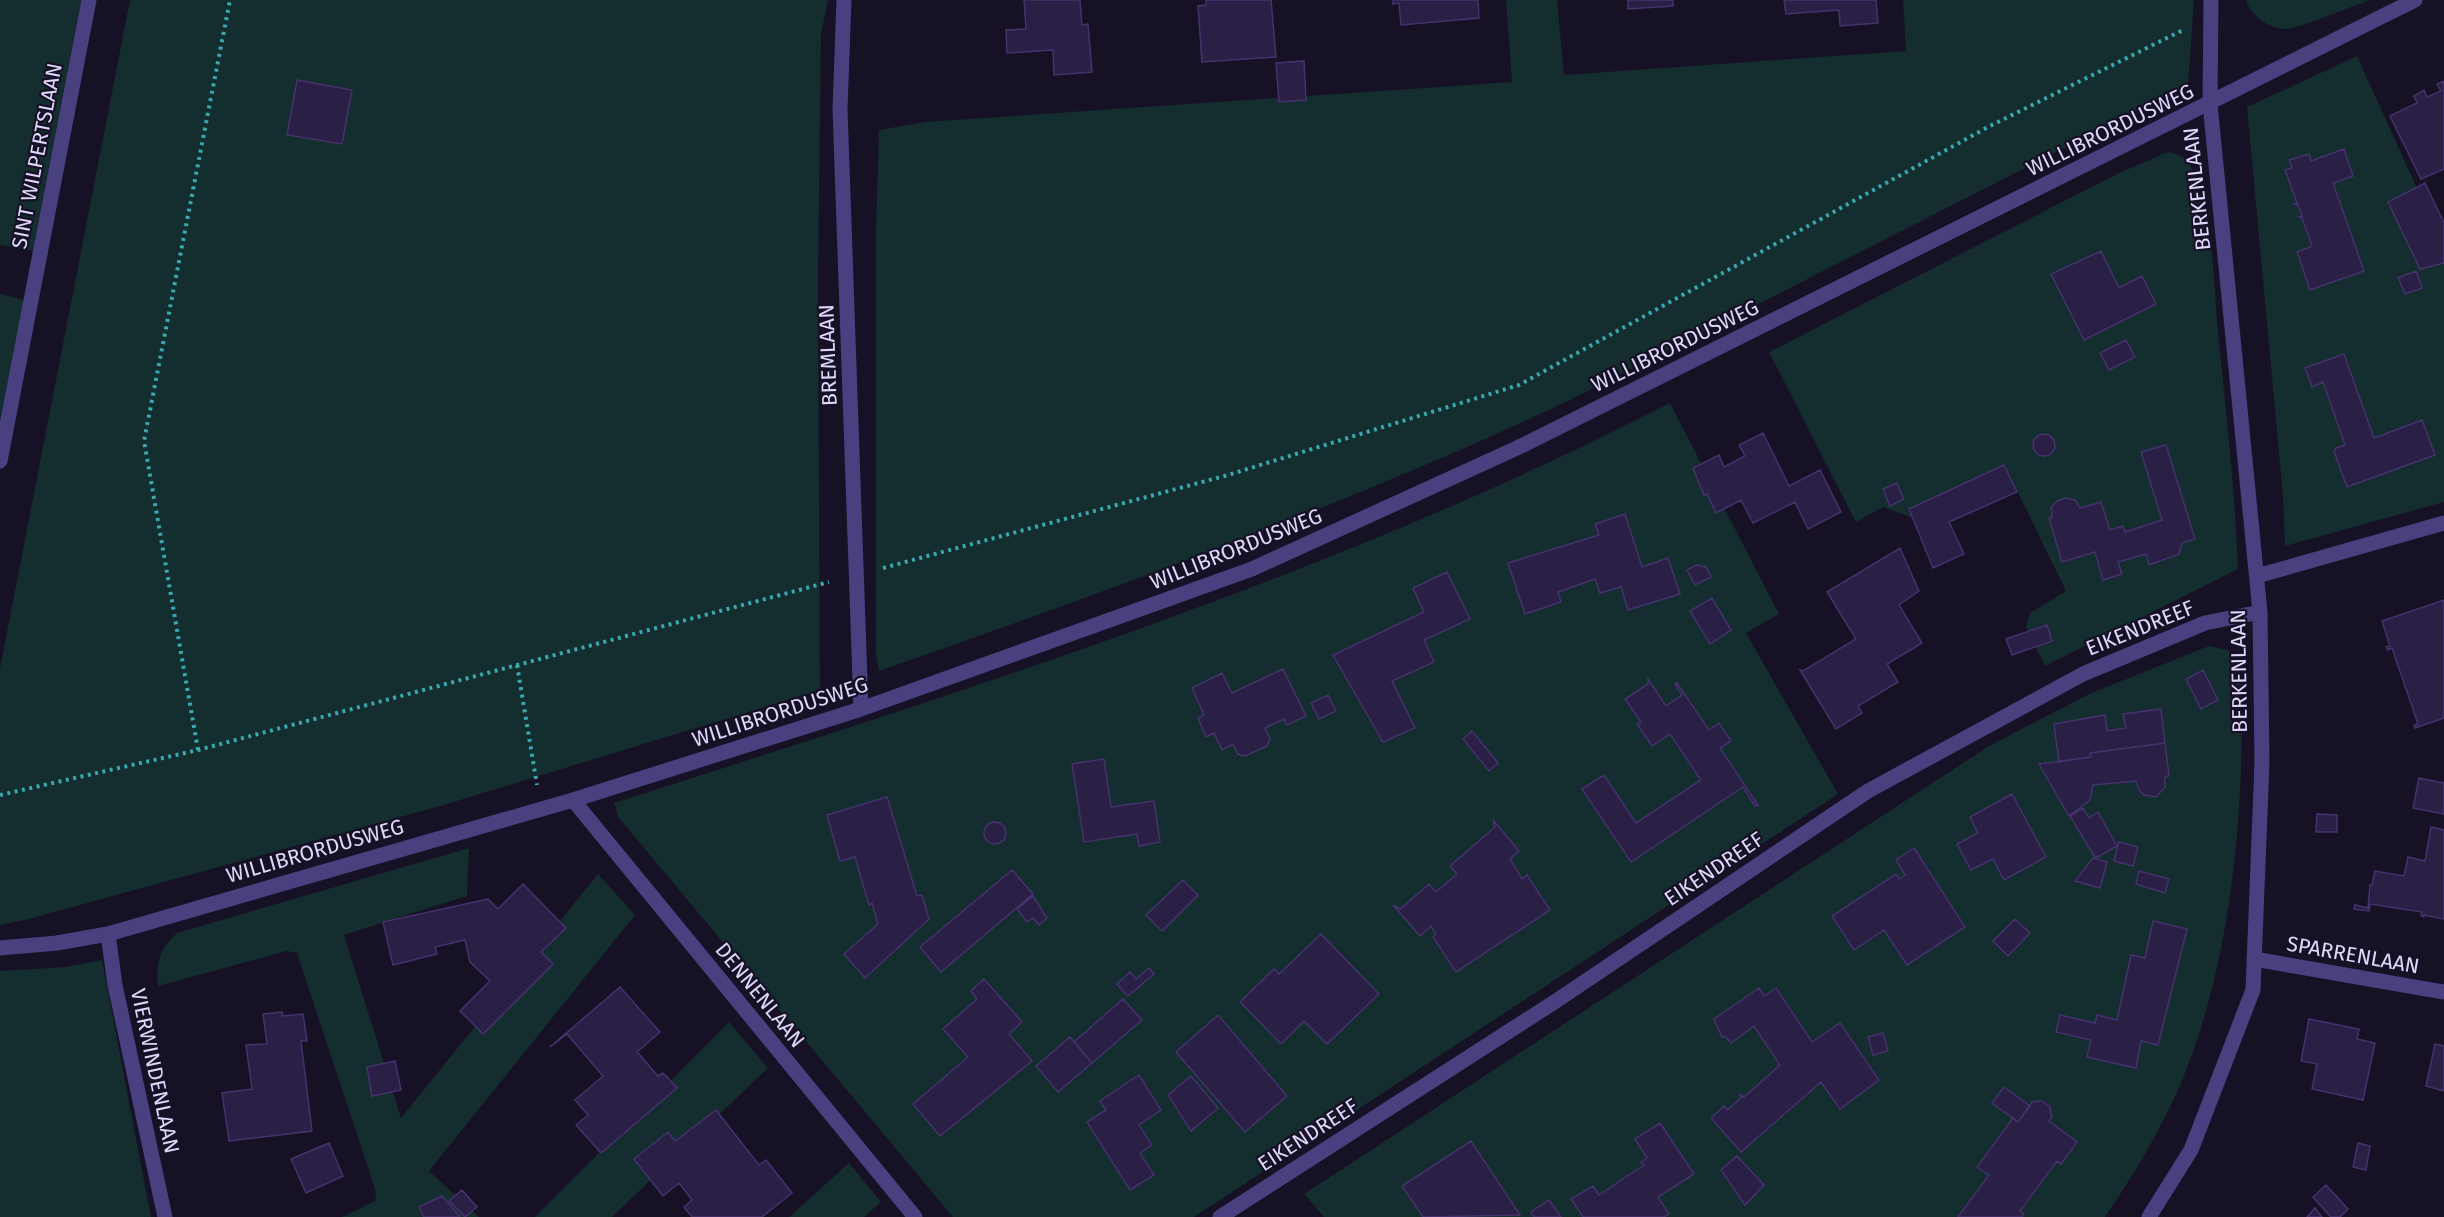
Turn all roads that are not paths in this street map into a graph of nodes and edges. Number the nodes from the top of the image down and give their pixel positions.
1 (89, 0) edge
2 (844, 0) edge
3 (2211, 0) edge
4 (2415, 0) edge
5 (2210, 104) junction
6 (0, 461) edge
7 (2444, 523) edge
8 (2257, 576) junction
9 (2260, 612) junction
10 (861, 708) junction
11 (573, 800) junction
12 (108, 933) junction
13 (0, 948) edge
14 (2254, 959) junction
15 (2444, 992) edge
16 (165, 1217) edge
17 (915, 1217) edge
18 (1220, 1217) edge
19 (2149, 1217) edge

1 - 6 street, SINT WILPERTSLAAN
2 - 10 street, BREMLAAN
3 - 5 street, BERKENLAAN
4 - 5 street, WILLIBRORDUSWEG
5 - 8 street, BERKENLAAN
5 - 10 street, WILLIBRORDUSWEG
7 - 8 street
8 - 9 street, BERKENLAAN
9 - 14 street, BERKENLAAN
9 - 18 street, EIKENDREEF
10 - 11 street, WILLIBRORDUSWEG
11 - 12 street, WILLIBRORDUSWEG
11 - 17 street, DENNENLAAN
12 - 13 street, WILLIBRORDUSWEG
12 - 16 street, VIERWINDENLAAN
14 - 15 street, SPARRENLAAN
14 - 19 street, BERKENLAAN

